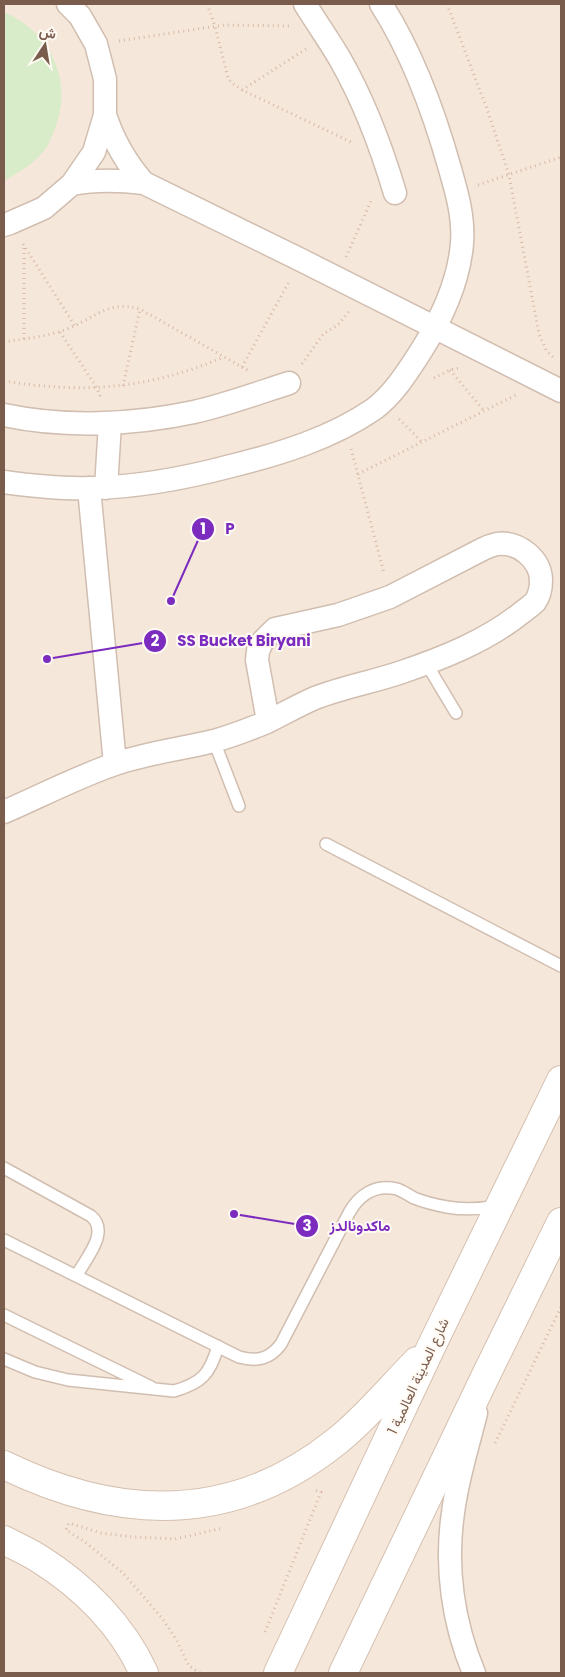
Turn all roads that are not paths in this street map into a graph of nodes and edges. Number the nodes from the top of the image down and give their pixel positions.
1 (68, 4) edge
2 (305, 4) edge
3 (381, 4) edge
4 (105, 115) junction
5 (144, 183) junction
6 (72, 184) junction
7 (395, 193) dead end
8 (7, 224) edge
9 (436, 328) junction
10 (283, 385) road end
11 (561, 391) edge
12 (4, 415) edge
13 (110, 423) junction
14 (4, 482) edge
15 (98, 488) junction
16 (426, 663) junction
17 (456, 714) dead end
18 (268, 721) junction
19 (214, 741) junction
20 (115, 764) junction
21 (239, 806) dead end
22 (4, 812) edge
23 (326, 844) dead end
24 (561, 966) edge
25 (561, 1080) edge
26 (4, 1168) edge
27 (500, 1206) junction
28 (561, 1222) edge
29 (4, 1240) edge
30 (77, 1275) junction
31 (4, 1315) edge
32 (432, 1345) junction
33 (218, 1346) junction
34 (4, 1359) edge
35 (486, 1375) junction
36 (157, 1390) junction
37 (4, 1465) edge
38 (4, 1540) edge
39 (144, 1673) edge
40 (278, 1673) edge
41 (343, 1673) edge
42 (474, 1673) edge

1 - 4 street
2 - 7 street
3 - 9 street
4 - 5 street
4 - 6 street
5 - 6 street
5 - 9 street
6 - 8 street
9 - 11 street
9 - 15 street
10 - 13 street
12 - 13 street
13 - 15 street
14 - 15 street
15 - 20 street
16 - 17 lane
16 - 18 street
16 - 18 street
18 - 19 street
19 - 20 street
19 - 21 lane
20 - 22 street
23 - 24 lane
25 - 27 street, شارع المدينة العالمية 1
26 - 30 lane
27 - 32 street, شارع المدينة العالمية 1
27 - 33 lane
28 - 35 street
29 - 30 lane
30 - 33 lane
31 - 36 lane
32 - 37 street
32 - 40 street, شارع المدينة العالمية 1
33 - 36 lane
34 - 36 lane
35 - 41 street
35 - 42 street
38 - 39 street

